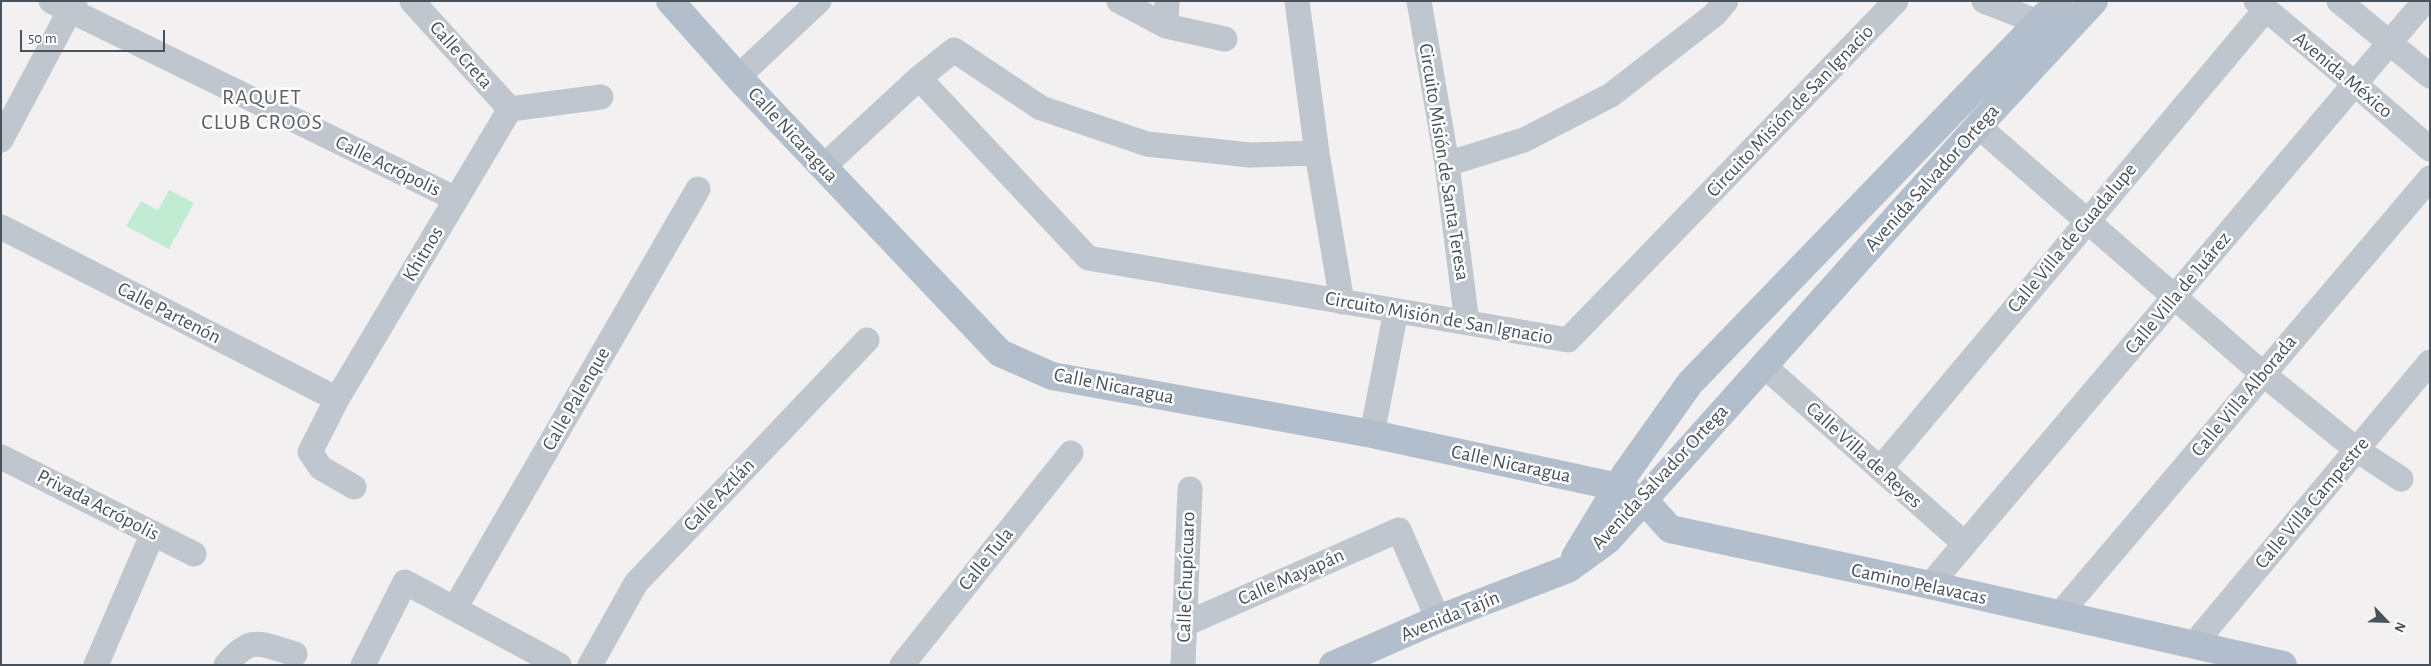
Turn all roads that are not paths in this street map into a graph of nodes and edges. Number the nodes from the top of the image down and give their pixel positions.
1 (412, 1) edge
2 (670, 1) edge
3 (689, 1) edge
4 (819, 1) edge
5 (1119, 1) edge
6 (1167, 1) edge
7 (1297, 1) edge
8 (1419, 1) edge
9 (1726, 1) edge
10 (1896, 1) edge
11 (1984, 1) edge
12 (2059, 1) edge
13 (2094, 1) edge
14 (2339, 1) edge
15 (2425, 1) edge
16 (65, 4) edge
17 (2261, 5) edge
18 (2038, 22) junction
19 (1166, 26) junction
20 (1225, 39) dead end
21 (2390, 42) junction
22 (744, 72) junction
23 (2430, 76) edge
24 (919, 78) junction
25 (2356, 84) junction
26 (601, 97) dead end
27 (510, 109) junction
28 (1978, 126) junction
29 (1, 140) edge
30 (2430, 149) edge
31 (1317, 153) junction
32 (829, 161) junction
33 (1447, 164) junction
34 (2430, 178) edge
35 (698, 189) dead end
36 (456, 199) junction
37 (2087, 220) junction
38 (1, 227) edge
39 (2175, 297) junction
40 (1342, 302) junction
41 (1396, 311) junction
42 (1467, 323) junction
43 (867, 340) dead end
44 (2430, 362) edge
45 (1763, 365) junction
46 (2263, 374) junction
47 (336, 399) junction
48 (1373, 429) junction
49 (2357, 450) junction
50 (1071, 453) dead end
51 (1, 456) edge
52 (1880, 468) junction
53 (2401, 479) dead end
54 (1622, 480) junction
55 (354, 487) dead end
56 (1190, 489) dead end
57 (1648, 502) junction
58 (153, 533) junction
59 (1966, 544) junction
60 (194, 554) dead end
61 (1568, 569) junction
62 (1930, 585) junction
63 (455, 608) junction
64 (2059, 615) junction
65 (1438, 619) junction
66 (1183, 624) junction
67 (2194, 644) junction
68 (295, 654) dead end
69 (555, 664) edge
70 (96, 665) edge
71 (226, 665) edge
72 (363, 665) edge
73 (590, 665) edge
74 (902, 665) edge
75 (1183, 665) edge
76 (1333, 665) edge
77 (2283, 665) edge

1 - 27 street, Calle Creta
2 - 22 main road, Calle Nicaragua
3 - 22 main road, Calle Nicaragua
4 - 22 street
5 - 19 street
6 - 19 street
7 - 31 street
8 - 33 street, Circuito Misión de Santa Teresa
9 - 33 street
10 - 42 street, Circuito Misión de San Ignacio
11 - 18 street
12 - 18 main road, Avenida Salvador Ortega
13 - 28 main road, Avenida Salvador Ortega
14 - 21 street
15 - 21 street, Calle Villa de Juárez
16 - 29 street
16 - 36 street, Calle Acrópolis
17 - 25 street, Avenida México
17 - 37 street, Calle Villa de Guadalupe
18 - 54 main road, Avenida Salvador Ortega
19 - 20 street
21 - 23 street
21 - 25 street, Calle Villa de Juárez
22 - 32 main road, Calle Nicaragua
24 - 31 street
24 - 32 street
24 - 40 street, Circuito Misión de San Ignacio
25 - 30 street, Avenida México
25 - 39 street, Calle Villa de Juárez
26 - 27 street
27 - 36 street, Khitnos
28 - 37 street
28 - 45 main road, Avenida Salvador Ortega
31 - 40 street
32 - 48 main road, Calle Nicaragua
33 - 42 street, Circuito Misión de Santa Teresa
34 - 46 street, Calle Villa Alborada
35 - 63 street, Calle Palenque
36 - 47 street, Khitnos
37 - 39 street
37 - 52 street, Calle Villa de Guadalupe
38 - 47 street, Calle Partenón
39 - 46 street
39 - 59 street, Calle Villa de Juárez
40 - 41 street, Circuito Misión de San Ignacio
41 - 42 street, Circuito Misión de San Ignacio
41 - 48 street
43 - 73 street, Calle Aztlán
44 - 49 street, Calle Villa Campestre
45 - 52 street, Calle Villa de Reyes
45 - 57 main road, Avenida Salvador Ortega
46 - 49 street
46 - 64 street, Calle Villa Alborada
47 - 55 street, Khitnos
48 - 54 main road, Calle Nicaragua
49 - 53 street
49 - 67 street, Calle Villa Campestre
50 - 74 street, Calle Tula
51 - 58 street, Privada Acrópolis
52 - 59 street, Calle Villa de Reyes
54 - 57 main road, Calle Nicaragua
54 - 61 main road, Avenida Salvador Ortega
56 - 66 street, Calle Chupícuaro
57 - 61 main road, Avenida Salvador Ortega
57 - 62 main road, Camino Pelavacas
58 - 60 street, Privada Acrópolis
58 - 70 street
59 - 62 street, Calle Villa de Juárez
61 - 65 main road, Avenida Tajín
62 - 64 main road, Camino Pelavacas
63 - 69 street
63 - 72 street
64 - 67 main road, Camino Pelavacas
65 - 66 street, Calle Mayapán
65 - 76 main road, Avenida Tajín
66 - 75 street, Calle Chupícuaro
67 - 77 main road, Camino Pelavacas
68 - 71 street

